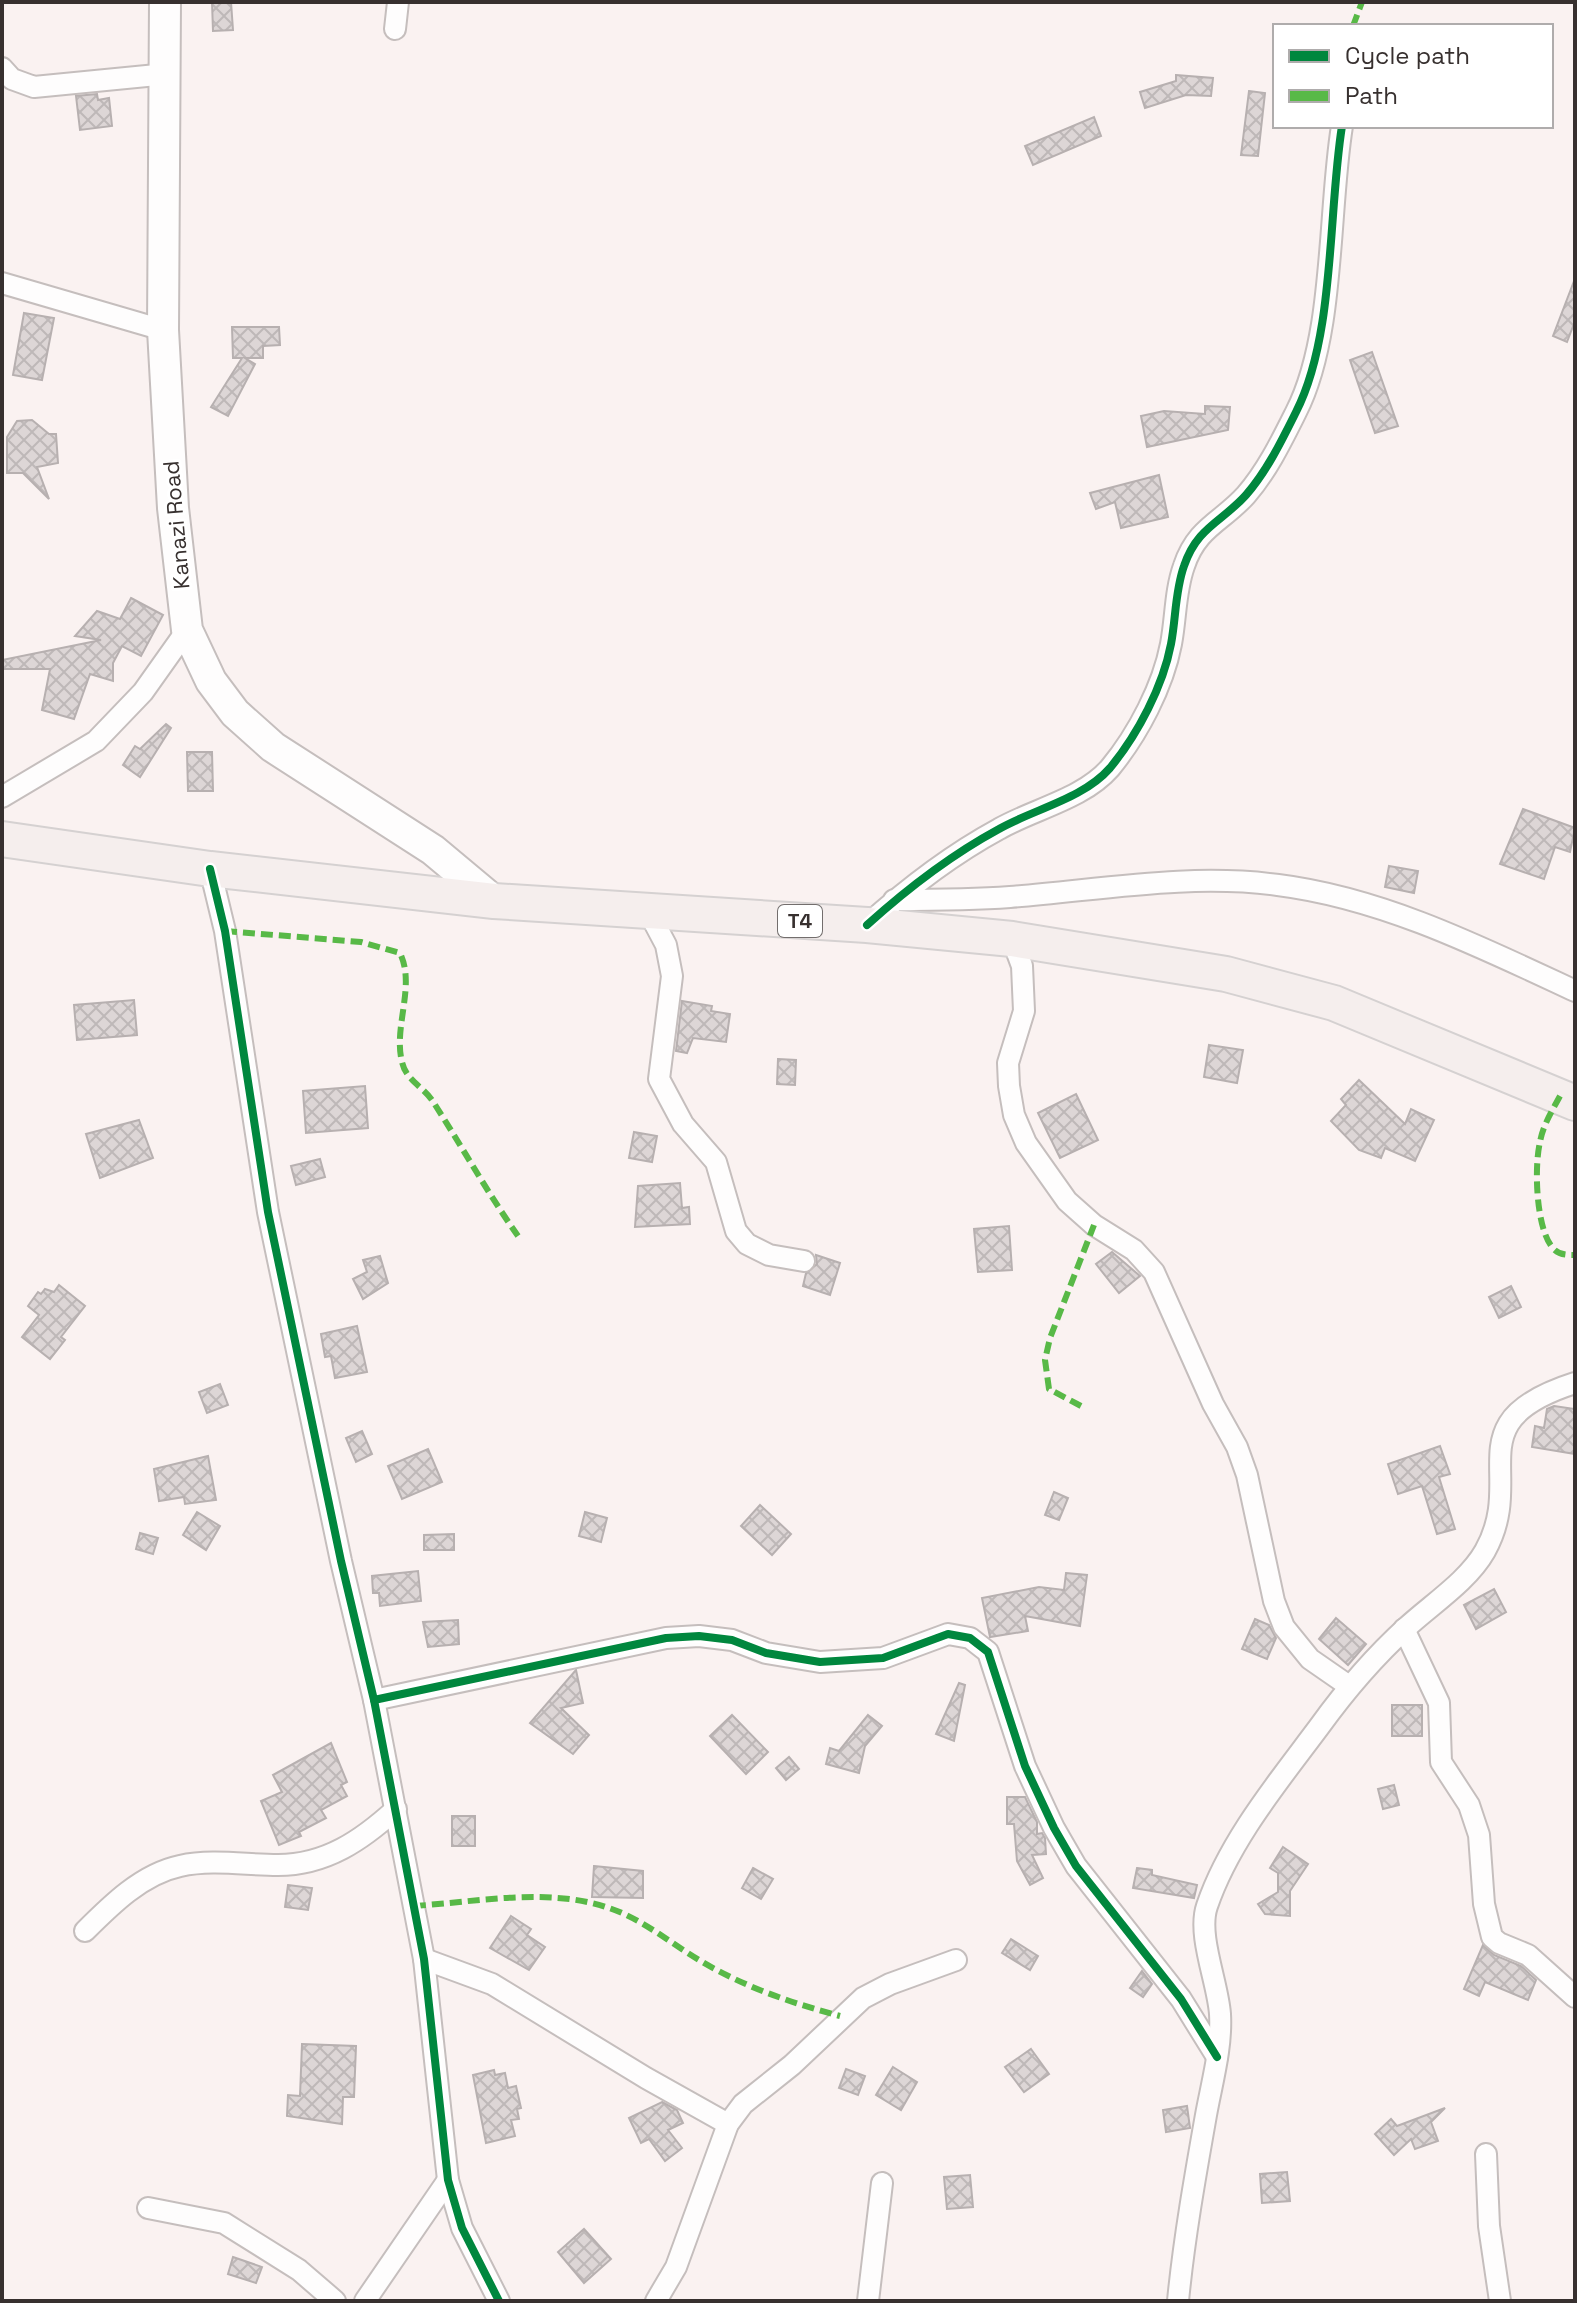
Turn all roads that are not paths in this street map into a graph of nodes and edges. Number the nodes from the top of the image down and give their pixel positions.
1 (165, 2) edge
2 (398, 2) edge
3 (395, 29) dead end
4 (2, 68) edge
5 (167, 74) junction
6 (1342, 128) edge
7 (2, 283) edge
8 (163, 330) junction
9 (187, 630) junction
10 (2, 797) edge
11 (2, 839) edge
12 (210, 869) junction
13 (894, 900) junction
14 (494, 901) junction
15 (648, 911) junction
16 (867, 925) junction
17 (1012, 939) junction
18 (1575, 991) edge
19 (1575, 1103) edge
20 (804, 1261) dead end
21 (1575, 1383) edge
22 (1404, 1629) junction
23 (1349, 1686) junction
24 (374, 1700) junction
25 (396, 1809) junction
26 (85, 1931) dead end
27 (424, 1959) junction
28 (956, 1960) dead end
29 (1575, 1997) edge
30 (1217, 2057) junction
31 (728, 2124) junction
32 (1486, 2154) dead end
33 (448, 2180) junction
34 (882, 2183) dead end
35 (148, 2208) dead end
36 (335, 2301) edge
37 (365, 2301) edge
38 (499, 2301) edge
39 (656, 2301) edge
40 (868, 2301) edge
41 (1178, 2301) edge
42 (1500, 2301) edge

1 - 5 main road, Kanazi Road
2 - 3 street
4 - 5 street
5 - 8 main road, Kanazi Road
6 - 13 street
7 - 8 street
8 - 9 main road, Kanazi Road
9 - 10 street
9 - 14 main road, Kanazi Road
11 - 12 highway, T4
12 - 14 highway, T4
12 - 24 street
13 - 16 street
13 - 18 street
14 - 15 highway, T4
15 - 16 highway, T4
15 - 20 street
16 - 17 highway, T4
17 - 19 highway, T4
17 - 23 street
21 - 22 street
22 - 23 street
22 - 29 street
23 - 30 street
24 - 25 street
24 - 30 street
25 - 26 street
25 - 27 street
27 - 31 street
27 - 33 street
28 - 31 street
30 - 41 street
31 - 39 street
32 - 42 street
33 - 37 street
33 - 38 street
34 - 40 street
35 - 36 street

